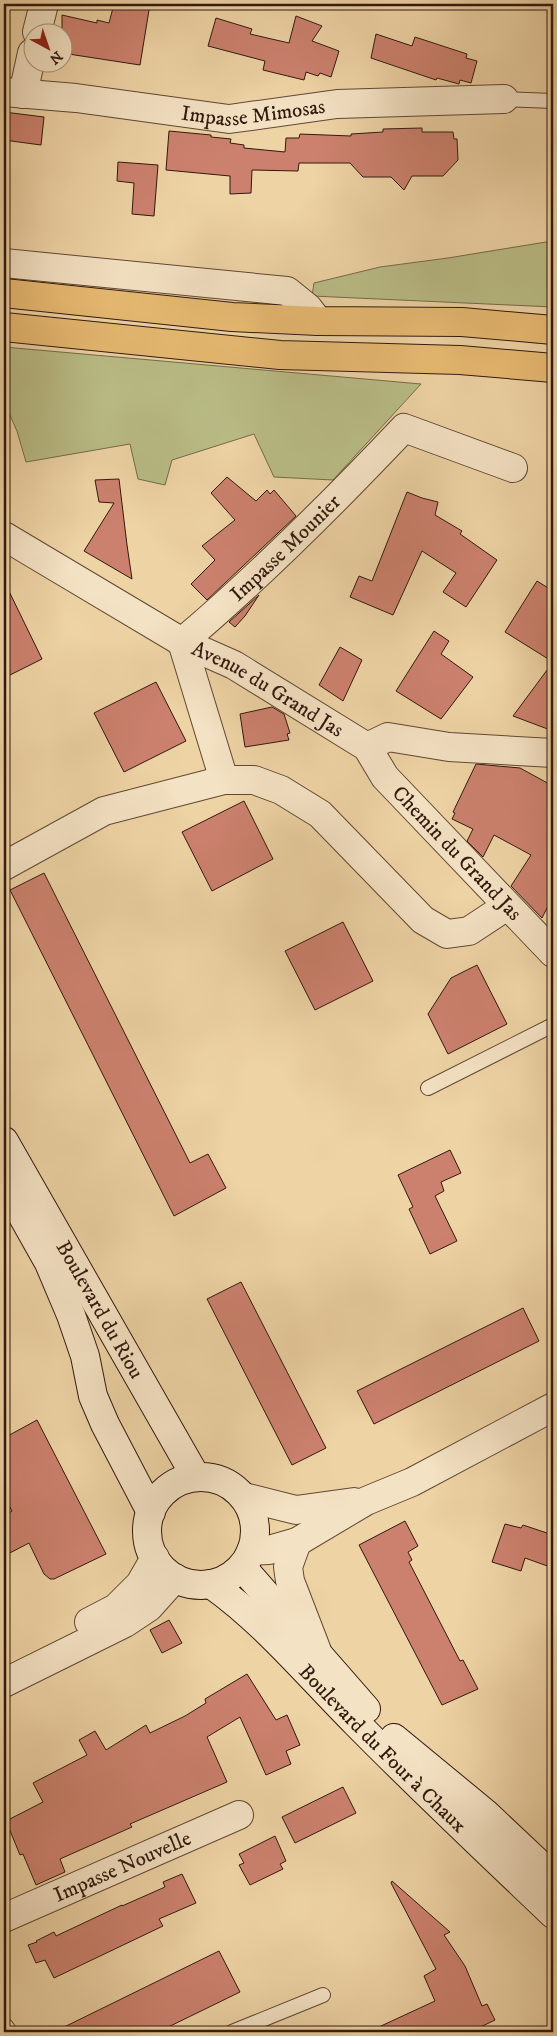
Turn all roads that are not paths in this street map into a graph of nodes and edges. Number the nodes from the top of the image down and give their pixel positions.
1 (44, 4) edge
2 (40, 22) edge
3 (23, 72) edge
4 (13, 93) edge
5 (504, 99) joint
6 (553, 100) edge
7 (4, 263) edge
8 (4, 293) edge
9 (318, 321) junction
10 (4, 327) edge
11 (553, 330) edge
12 (553, 368) edge
13 (513, 468) dead end
14 (4, 536) edge
15 (182, 642) junction
16 (367, 747) junction
17 (553, 753) edge
18 (224, 780) junction
19 (4, 866) edge
20 (506, 906) junction
21 (553, 953) edge
22 (553, 1025) edge
23 (428, 1088) dead end
24 (4, 1141) edge
25 (4, 1183) edge
26 (553, 1407) edge
27 (196, 1477) junction
28 (244, 1497) junction
29 (366, 1501) junction
30 (151, 1512) junction
31 (297, 1542) junction
32 (154, 1558) junction
33 (247, 1559) junction
34 (175, 1578) junction
35 (211, 1584) junction
36 (318, 1652) junction
37 (4, 1664) edge
38 (4, 1683) edge
39 (239, 1815) dead end
40 (553, 1876) edge
41 (553, 1914) edge
42 (4, 1918) edge
43 (323, 1995) dead end
44 (4, 2027) edge
45 (10, 2032) edge
46 (232, 2032) edge

1 - 2 street
3 - 4 street
4 - 5 street, Impasse Mimosas
5 - 6 lane
7 - 9 street
8 - 9 highway
9 - 11 highway
10 - 12 highway
13 - 15 street, Impasse Mounier
14 - 15 street, Avenue du Grand Jas
15 - 16 street, Avenue du Grand Jas
15 - 18 street
16 - 17 street, Avenue du Grand Jas
16 - 20 street, Chemin du Grand Jas
18 - 19 street
18 - 20 street
20 - 21 street, Chemin du Grand Jas
22 - 23 lane
24 - 27 street, Boulevard du Riou
25 - 30 street, Boulevard du Riou
26 - 29 street
27 - 28 street
27 - 30 street
28 - 29 street
28 - 33 street
29 - 31 street
30 - 32 street
31 - 33 street
31 - 36 street
32 - 34 street
32 - 37 street
33 - 35 street
33 - 36 street, Boulevard du Four à Chaux
34 - 35 street
34 - 38 street
35 - 41 street, Boulevard du Four à Chaux
36 - 40 street, Boulevard du Four à Chaux
39 - 42 street, Impasse Nouvelle
43 - 46 lane
44 - 45 lane

